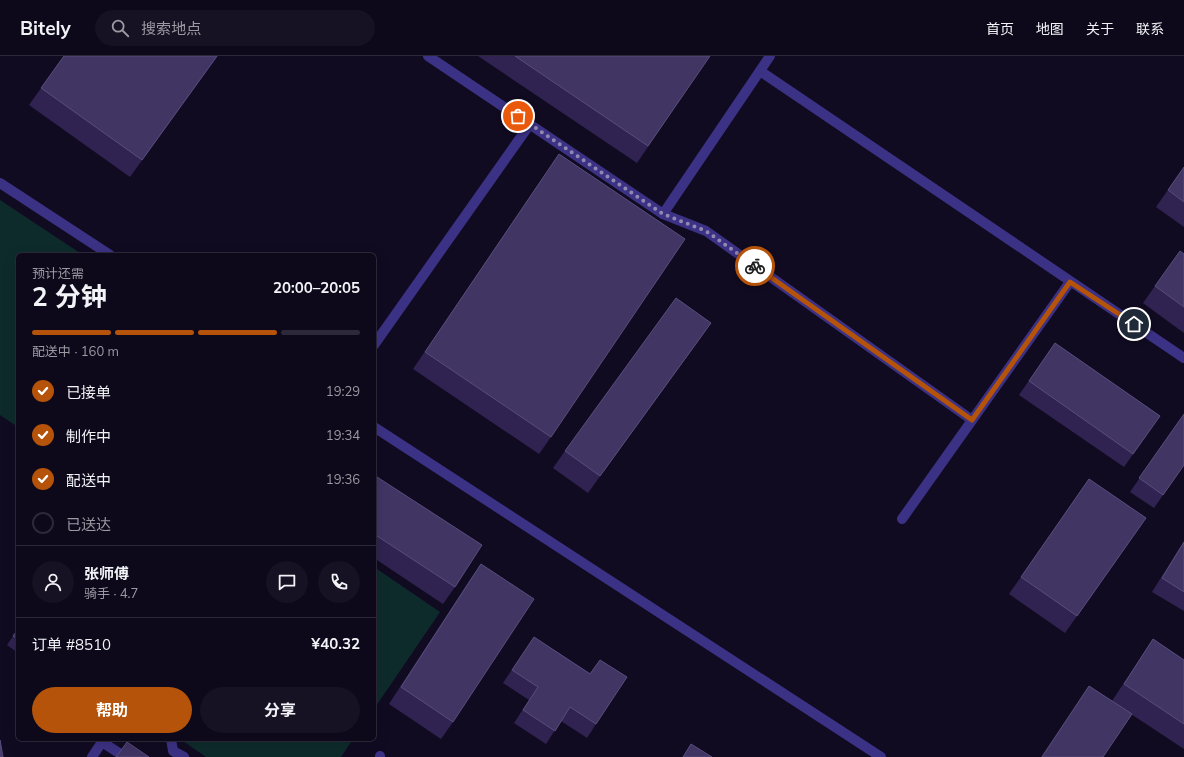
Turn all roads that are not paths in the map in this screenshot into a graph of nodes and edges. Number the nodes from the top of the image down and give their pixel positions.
1 (428, 56) edge
2 (770, 56) edge
3 (760, 71) junction
4 (530, 124) junction
5 (0, 183) edge
6 (663, 214) junction
7 (107, 253) edge
8 (1070, 282) junction
9 (376, 342) edge
10 (1184, 358) edge
11 (972, 420) junction
12 (376, 428) edge
13 (902, 519) dead end
14 (102, 741) edge
15 (104, 741) edge
16 (171, 741) edge
17 (92, 757) edge
18 (125, 757) edge
19 (184, 757) edge
20 (881, 757) edge

1 - 4 lane
2 - 3 lane
3 - 6 lane
3 - 8 lane
4 - 6 lane
4 - 9 lane
5 - 7 lane
6 - 11 lane
8 - 10 lane
8 - 11 lane
11 - 13 lane
12 - 20 lane
14 - 17 lane
15 - 18 lane
16 - 19 lane

